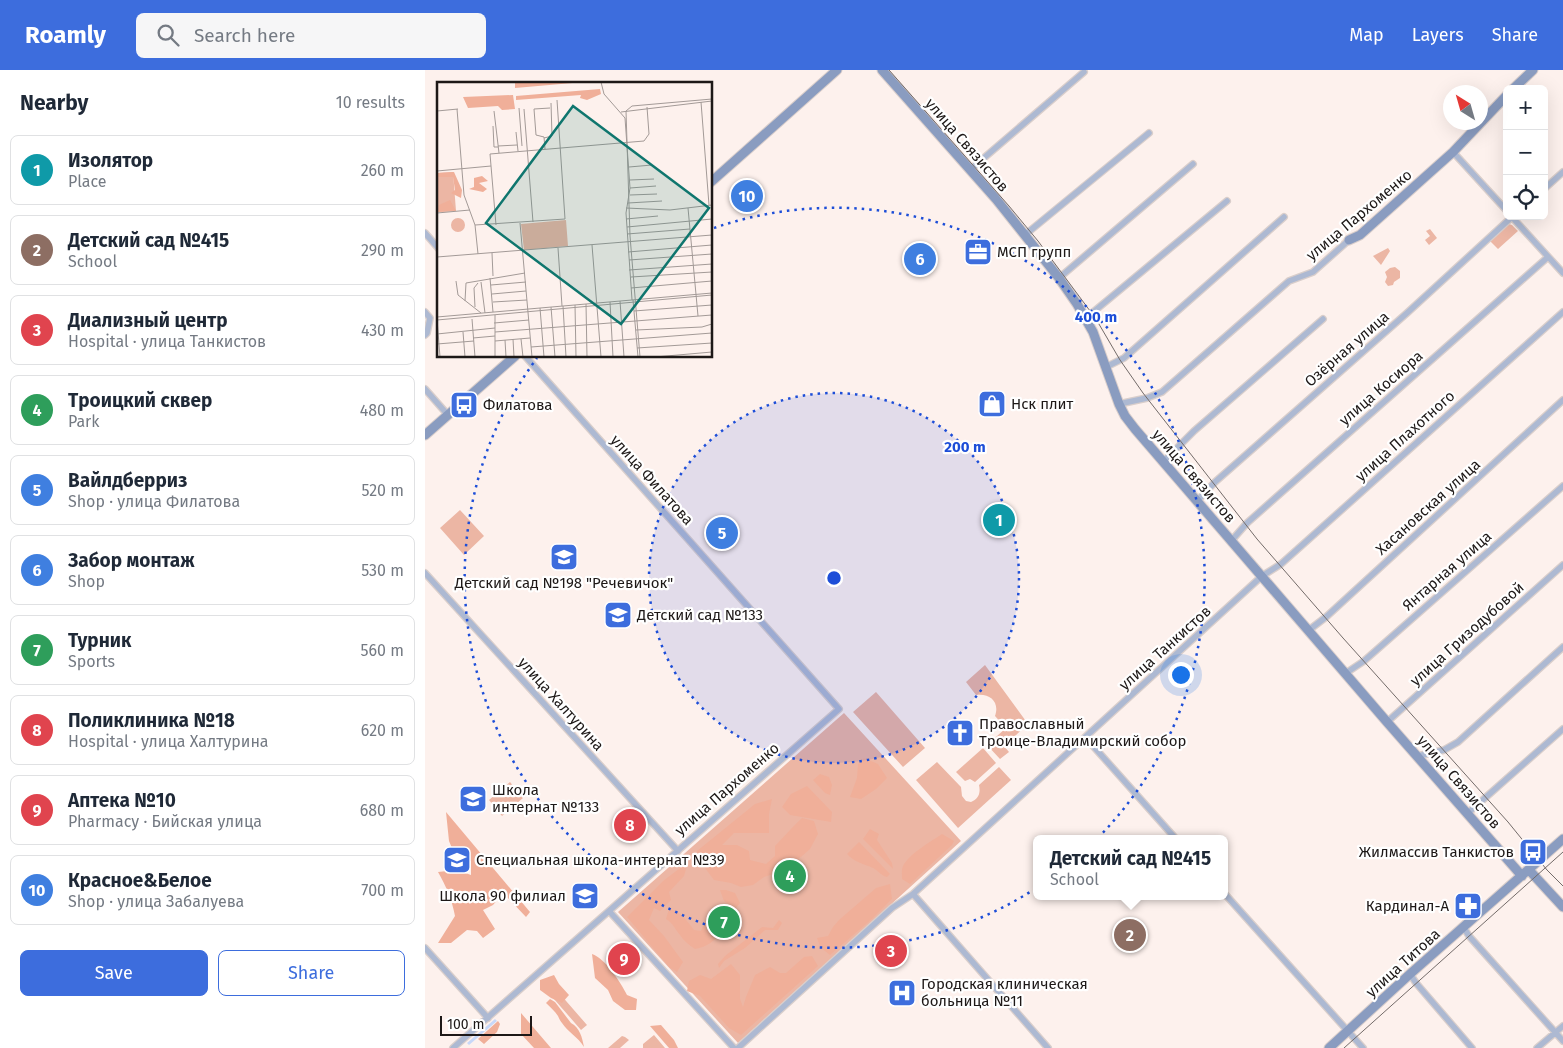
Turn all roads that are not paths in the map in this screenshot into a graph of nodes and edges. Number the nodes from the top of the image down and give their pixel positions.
1 (837, 70) edge
2 (883, 70) edge
3 (1533, 70) edge
4 (1084, 72) dead end
5 (1517, 85) edge
6 (1503, 99) edge
7 (1149, 133) dead end
8 (1453, 152) junction
9 (1193, 164) dead end
10 (971, 169) junction
11 (1563, 172) edge
12 (713, 180) edge
13 (1548, 185) edge
14 (1227, 201) dead end
15 (1503, 207) edge
16 (1284, 217) dead end
17 (1509, 220) edge
18 (1515, 220) edge
19 (425, 233) edge
20 (1026, 234) junction
21 (1349, 240) joint
22 (437, 247) edge
23 (1548, 257) junction
24 (1563, 273) edge
25 (1059, 278) junction
26 (425, 312) edge
27 (1563, 312) edge
28 (1086, 318) junction
29 (1323, 319) dead end
30 (425, 335) edge
31 (513, 358) edge
32 (527, 358) edge
33 (1106, 367) junction
34 (425, 389) edge
35 (1563, 400) edge
36 (1119, 404) junction
37 (448, 415) junction
38 (425, 435) edge
39 (1164, 461) junction
40 (1563, 486) edge
41 (1198, 500) junction
42 (1232, 540) junction
43 (1563, 565) edge
44 (425, 573) edge
45 (1262, 576) junction
46 (1309, 630) junction
47 (1563, 648) edge
48 (1346, 673) junction
49 (839, 709) joint
50 (1387, 722) junction
51 (1563, 729) edge
52 (1086, 738) junction
53 (1418, 756) junction
54 (1468, 812) junction
55 (1172, 835) edge
56 (1563, 839) edge
57 (677, 851) junction
58 (1526, 873) junction
59 (913, 894) junction
60 (1228, 897) edge
61 (1563, 907) edge
62 (609, 911) junction
63 (1464, 928) junction
64 (425, 948) edge
65 (1410, 974) junction
66 (488, 1018) junction
67 (1563, 1026) edge
68 (1348, 1030) junction
69 (1556, 1032) junction
70 (1563, 1041) edge
71 (453, 1048) edge
72 (734, 1048) edge
73 (738, 1048) edge
74 (1048, 1048) edge
75 (1329, 1048) edge
76 (1363, 1048) edge
77 (1472, 1048) edge
78 (1537, 1048) edge

1 - 12 street
2 - 10 street, улица Связистов
3 - 5 street
4 - 10 street
6 - 8 street, улица Пархоменко
7 - 20 street
8 - 15 street
8 - 21 street, улица Пархоменко
9 - 25 street
10 - 20 street, улица Связистов
11 - 13 street
14 - 28 street
16 - 33 street
17 - 41 street, Озёрная улица
18 - 23 street
19 - 22 street
20 - 25 street, улица Связистов
21 - 36 street, улица Пархоменко
23 - 24 street
23 - 42 street, улица Косиора
25 - 28 street, улица Связистов
26 - 30 street
27 - 45 street, улица Плахотного
28 - 33 street, улица Связистов
29 - 39 street
31 - 37 street
32 - 49 street, улица Филатова
33 - 36 street, улица Связистов
34 - 37 street
35 - 46 street, Хасановская улица
36 - 39 street, улица Связистов
37 - 38 street
39 - 41 street, улица Связистов
40 - 48 street, Янтарная улица
41 - 42 street, улица Связистов
42 - 45 street, улица Связистов
43 - 50 street, улица Гризодубовой
44 - 57 street, улица Халтурина
45 - 46 street, улица Связистов
45 - 52 street, улица Танкистов
46 - 48 street, улица Связистов
47 - 53 street
48 - 50 street, улица Связистов
49 - 57 street, улица Пархоменко
50 - 53 street, улица Связистов
51 - 54 street
52 - 55 street
52 - 59 street, улица Танкистов
53 - 54 street, улица Связистов
54 - 58 street, улица Связистов
56 - 58 street, улица Титова
57 - 62 street, улица Пархоменко
58 - 61 street, улица Связистов
58 - 63 street, улица Титова
59 - 73 street, улица Танкистов
59 - 74 street
60 - 68 street
62 - 66 street, улица Пархоменко
62 - 72 street
63 - 65 street, улица Титова
63 - 69 street
64 - 66 street
65 - 68 street, улица Титова
65 - 77 street
66 - 71 street, улица Пархоменко
67 - 69 street
68 - 75 street, улица Титова
68 - 76 street
69 - 70 street
69 - 78 street

